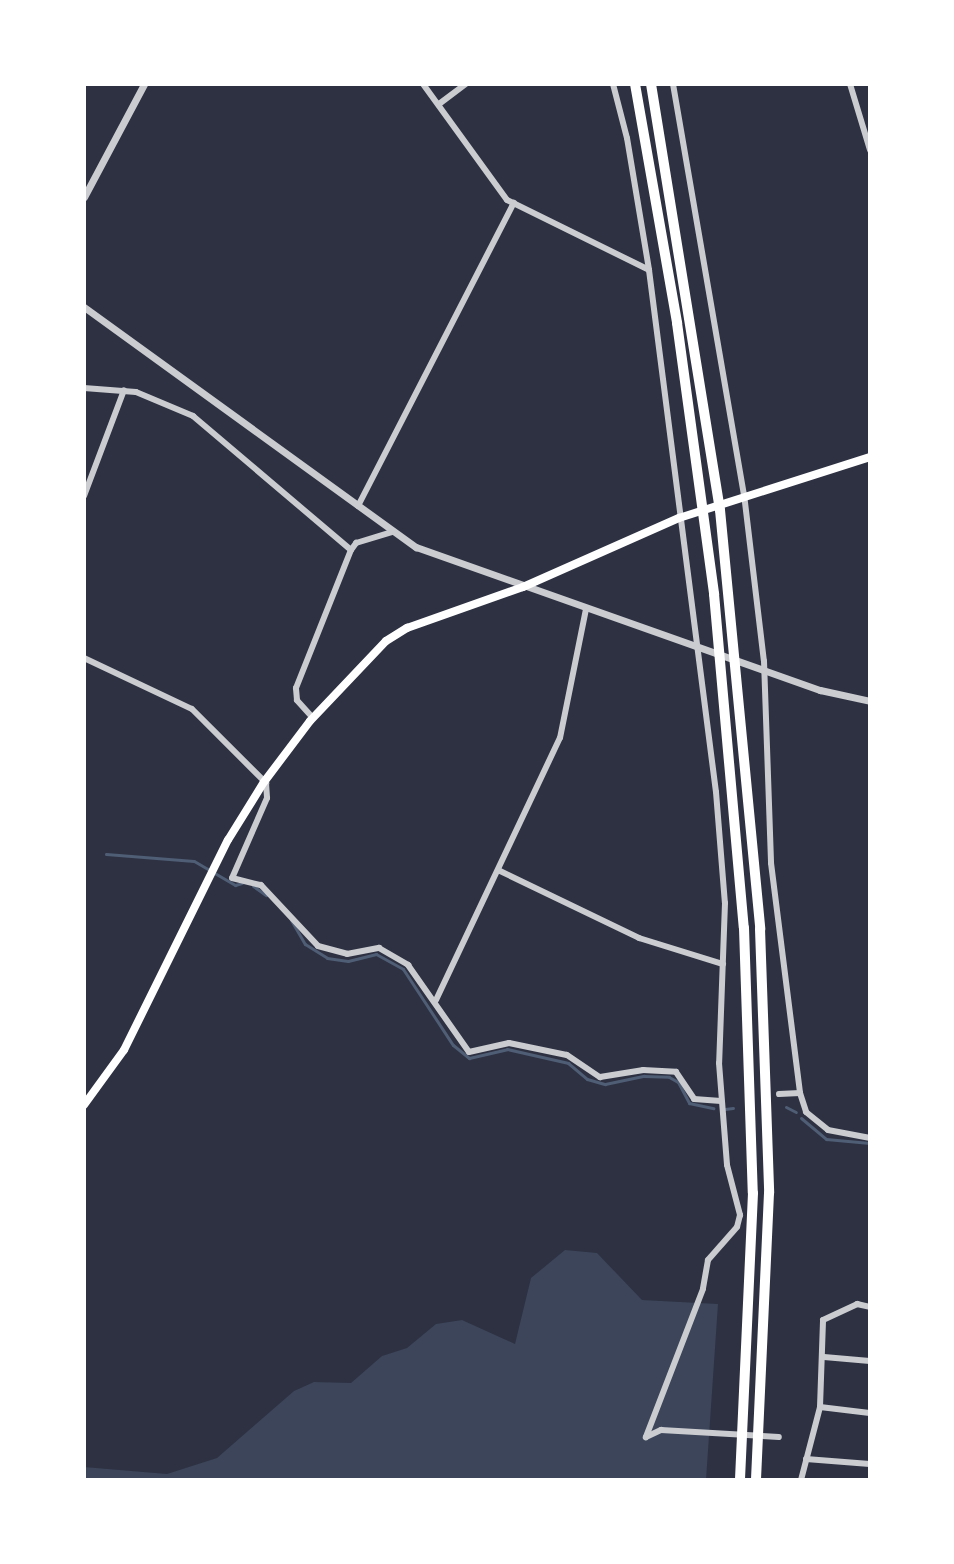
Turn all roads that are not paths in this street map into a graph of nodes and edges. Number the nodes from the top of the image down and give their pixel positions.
1 (144, 84) edge
2 (423, 84) edge
3 (466, 84) edge
4 (613, 84) edge
5 (635, 84) edge
6 (651, 84) edge
7 (673, 84) edge
8 (850, 84) edge
9 (439, 104) junction
10 (870, 150) edge
11 (84, 197) edge
12 (514, 203) junction
13 (649, 270) junction
14 (84, 307) edge
15 (84, 388) edge
16 (124, 390) junction
17 (870, 457) edge
18 (744, 494) junction
19 (84, 496) edge
20 (358, 506) junction
21 (683, 517) junction
22 (393, 532) junction
23 (351, 550) junction
24 (523, 587) junction
25 (586, 609) junction
26 (697, 647) junction
27 (84, 658) edge
28 (760, 669) junction
29 (870, 701) edge
30 (313, 718) junction
31 (264, 782) junction
32 (498, 870) junction
33 (723, 964) junction
34 (436, 1000) junction
35 (800, 1093) junction
36 (779, 1094) dead end
37 (724, 1097) junction
38 (84, 1105) edge
39 (870, 1138) edge
40 (870, 1307) edge
41 (824, 1357) junction
42 (870, 1361) edge
43 (820, 1407) junction
44 (870, 1413) edge
45 (779, 1437) dead end
46 (806, 1459) junction
47 (870, 1464) edge
48 (740, 1480) edge
49 (756, 1480) edge
50 (801, 1480) edge

1 - 11 street
2 - 9 street
3 - 9 street
4 - 13 street
5 - 48 highway
6 - 49 highway
7 - 18 street
8 - 10 street
9 - 12 street
12 - 13 street
12 - 20 street
13 - 21 street
14 - 20 street
15 - 16 street
16 - 19 street
16 - 23 street
17 - 18 main road
18 - 21 main road
18 - 28 street
20 - 22 street
21 - 24 main road
21 - 26 street
22 - 23 street
22 - 24 street
23 - 30 street
24 - 25 street
24 - 30 main road
25 - 26 street
25 - 32 street
26 - 28 street
26 - 33 street
27 - 31 street
28 - 29 street
28 - 35 street
30 - 31 main road
31 - 34 street
31 - 38 main road
32 - 33 street
32 - 34 street
33 - 37 street
34 - 37 street
35 - 36 street
35 - 39 street
37 - 45 street
40 - 41 street
41 - 42 street
41 - 43 street
43 - 44 street
43 - 46 street
46 - 47 street
46 - 50 street

